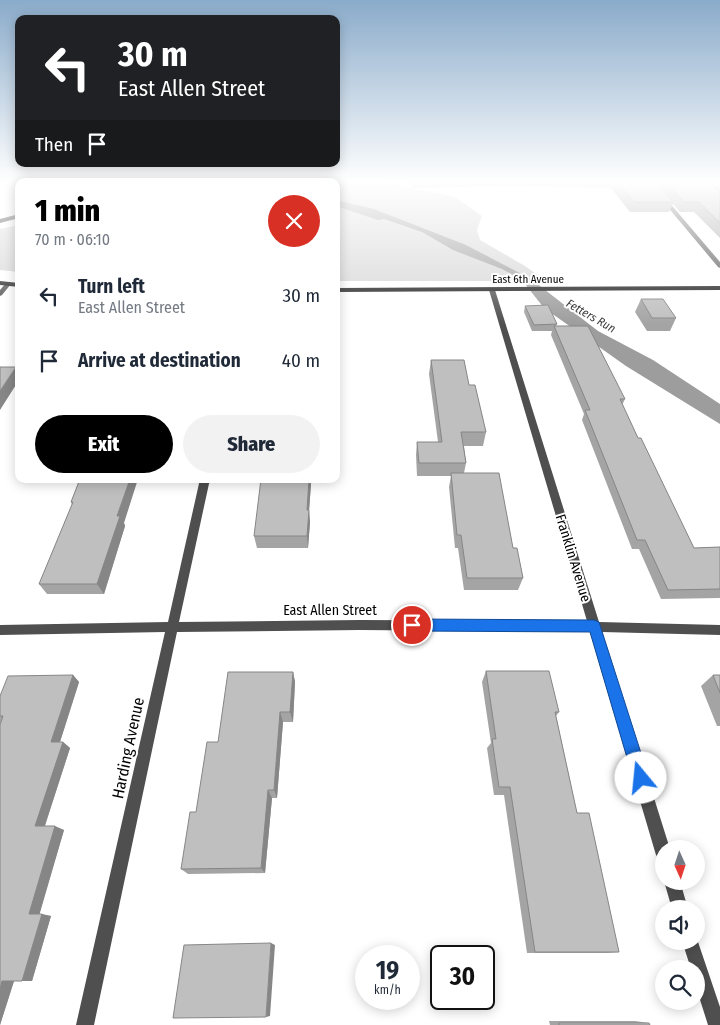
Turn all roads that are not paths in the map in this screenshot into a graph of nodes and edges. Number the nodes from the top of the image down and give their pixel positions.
1 (689, 229) edge
2 (720, 266) edge
3 (0, 284) edge
4 (8, 284) junction
5 (15, 285) edge
6 (720, 288) edge
7 (340, 290) edge
8 (492, 290) junction
9 (0, 294) edge
10 (204, 483) edge
11 (173, 626) junction
12 (594, 626) junction
13 (0, 630) edge
14 (720, 630) edge
15 (660, 840) edge
16 (693, 950) edge
17 (85, 1025) edge
18 (717, 1025) edge

1 - 2 street
3 - 4 street
4 - 5 street
4 - 9 street
6 - 8 street, East 6th Avenue
7 - 8 street, East 6th Avenue
8 - 12 street, Franklin Avenue
10 - 11 street, Harding Avenue
11 - 12 street, East Allen Street
11 - 13 street, East Allen Street
11 - 17 street, Harding Avenue
12 - 14 street, East Allen Street
12 - 15 street, Franklin Avenue
16 - 18 street

